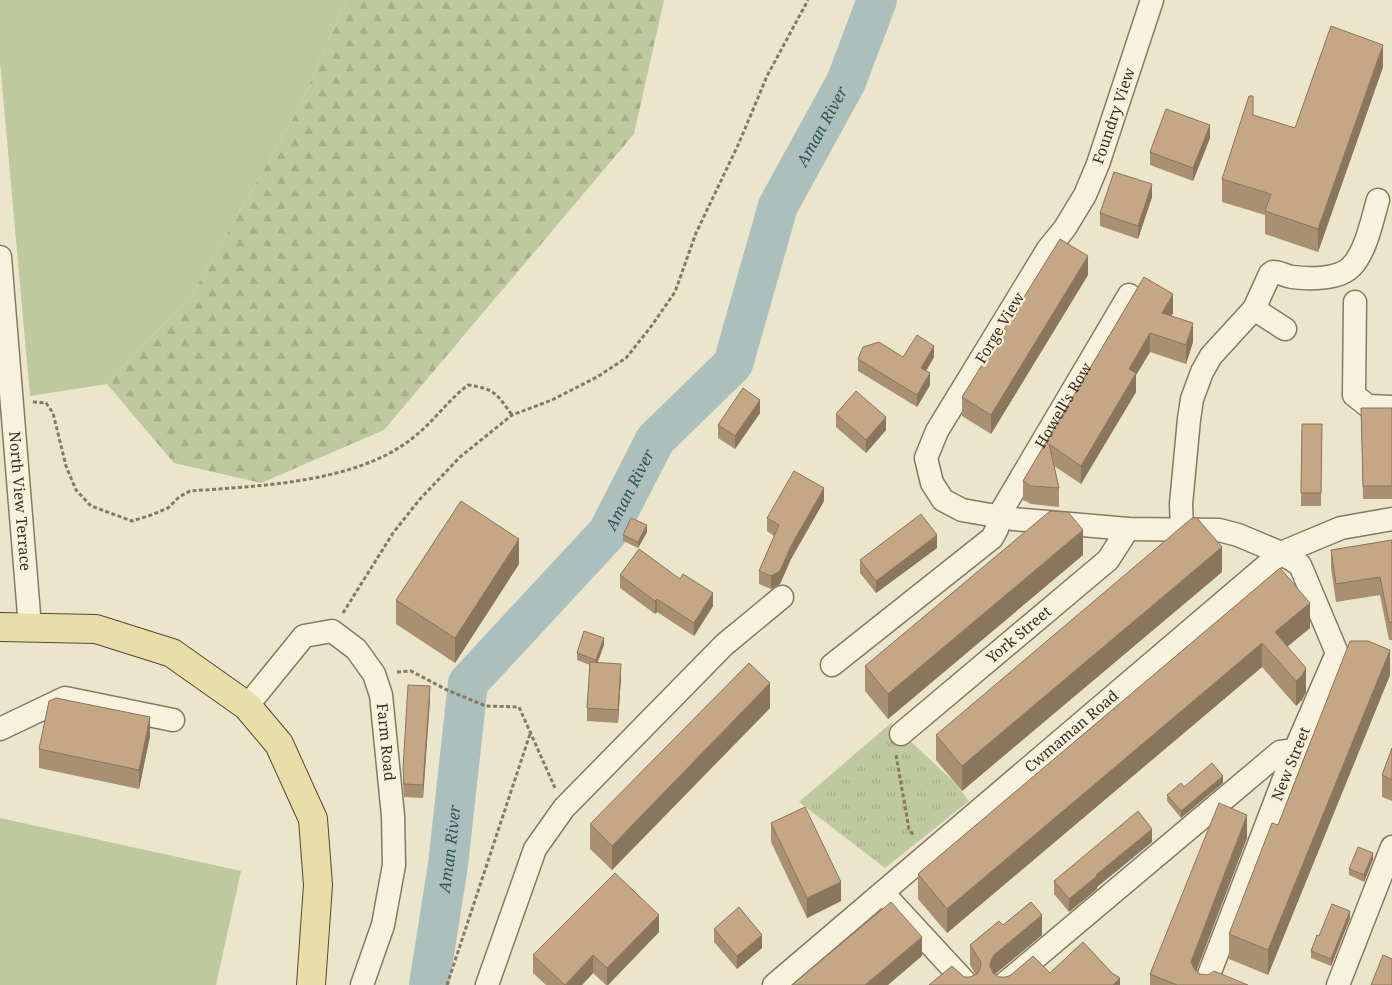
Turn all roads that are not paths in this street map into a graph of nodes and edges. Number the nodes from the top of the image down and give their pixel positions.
1 (1152, 0) edge
2 (1378, 200) dead end
3 (1064, 228) joint
4 (0, 257) edge
5 (1129, 295) dead end
6 (1355, 302) dead end
7 (1254, 309) junction
8 (1285, 329) dead end
9 (1392, 407) edge
10 (998, 517) junction
11 (1392, 519) edge
12 (1128, 529) junction
13 (1182, 529) junction
14 (1282, 553) junction
15 (782, 597) dead end
16 (0, 627) edge
17 (30, 627) junction
18 (832, 665) dead end
19 (247, 706) junction
20 (173, 720) dead end
21 (0, 729) edge
22 (901, 734) road end
23 (1296, 750) junction
24 (1392, 847) edge
25 (883, 893) junction
26 (1214, 980) edge
27 (311, 985) edge
28 (362, 985) edge
29 (487, 985) edge
30 (774, 985) edge
31 (968, 985) edge
32 (1003, 985) edge
33 (1338, 985) edge

1 - 3 street, Foundry View
2 - 7 street
3 - 10 street, Forge View
4 - 17 street, North View Terrace
5 - 10 street, Howell's Row
6 - 9 street
7 - 8 street
7 - 13 street
10 - 12 street, Forge View
10 - 18 street, Howell's Row
11 - 14 street, Cwmaman Road
12 - 13 street, New Street
12 - 22 street, York Street
13 - 14 street, New Street
14 - 23 street, New Street
14 - 25 street, Cwmaman Road
15 - 29 street
16 - 17 main road
17 - 19 main road
19 - 27 main road
19 - 28 street, Farm Road
20 - 21 street
23 - 26 street, New Street
23 - 32 street
24 - 33 street
25 - 30 street, Cwmaman Road
25 - 31 street

